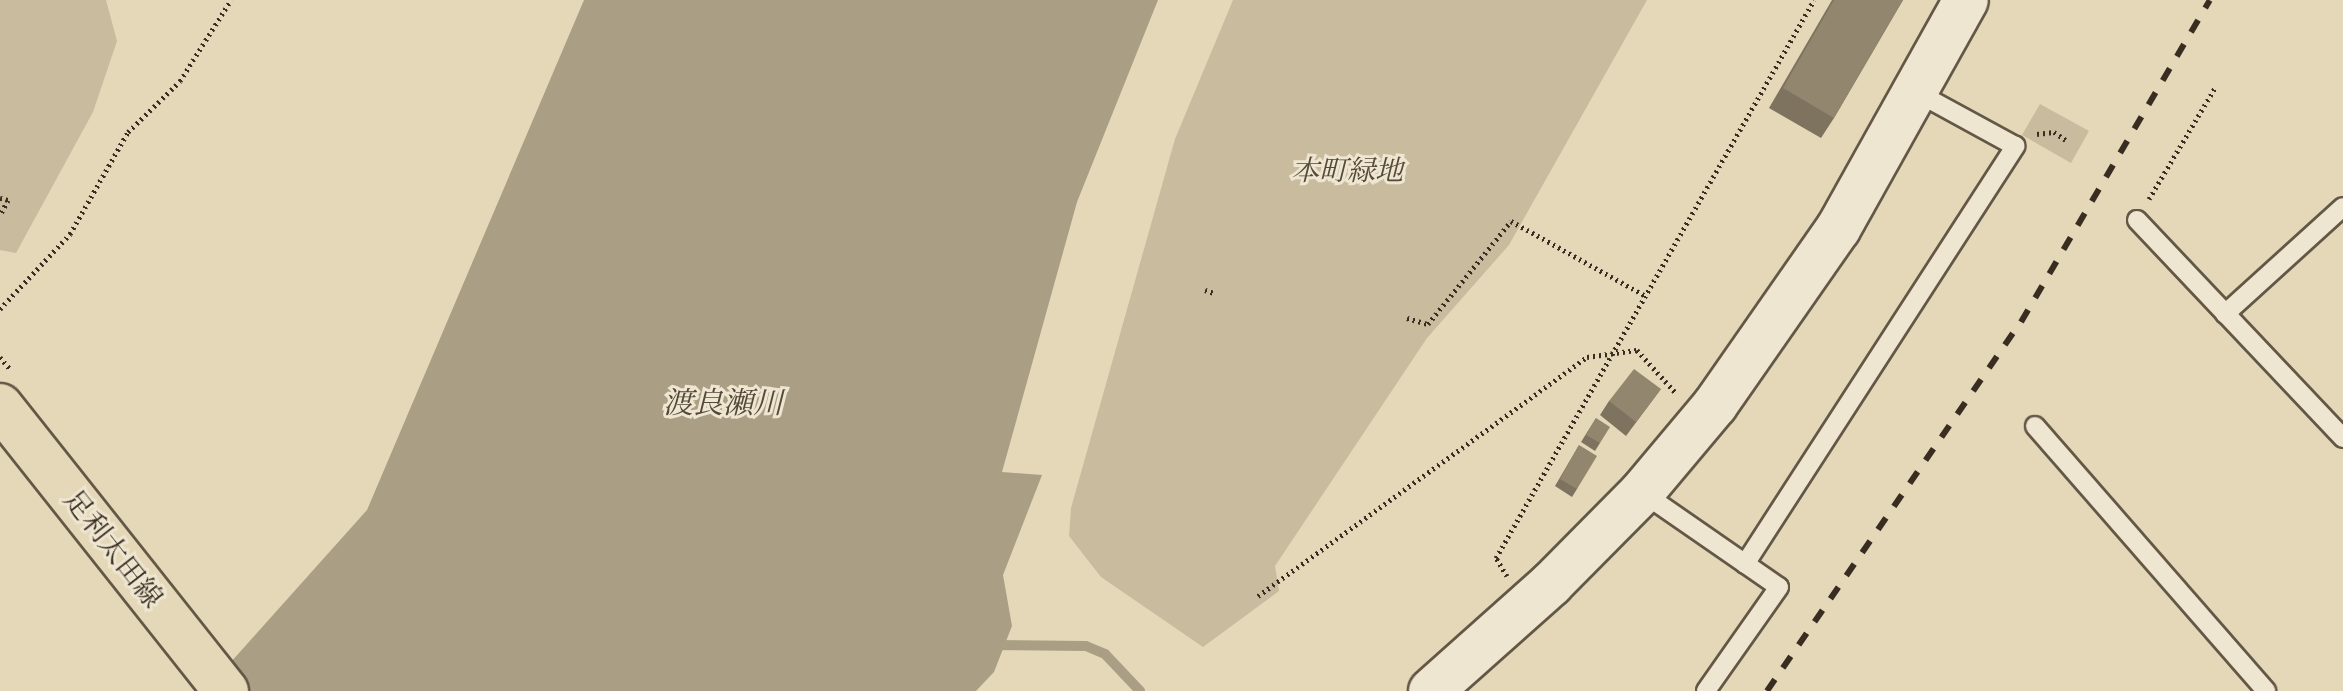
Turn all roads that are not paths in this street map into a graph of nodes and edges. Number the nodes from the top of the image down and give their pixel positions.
1 (1966, 0) edge
2 (1916, 92) junction
3 (2343, 207) edge
4 (2137, 220) road end
5 (2225, 314) junction
6 (0, 406) edge
7 (2035, 426) dead end
8 (2343, 438) edge
9 (1642, 492) junction
10 (1745, 564) junction
11 (226, 691) edge
12 (1431, 691) edge
13 (1706, 691) edge
14 (2266, 691) edge

1 - 2 street
2 - 9 street
2 - 10 lane
3 - 5 lane
4 - 5 lane
5 - 8 lane
6 - 11 main road, 足利太田線
7 - 14 lane
9 - 10 lane
9 - 12 street
10 - 13 lane

